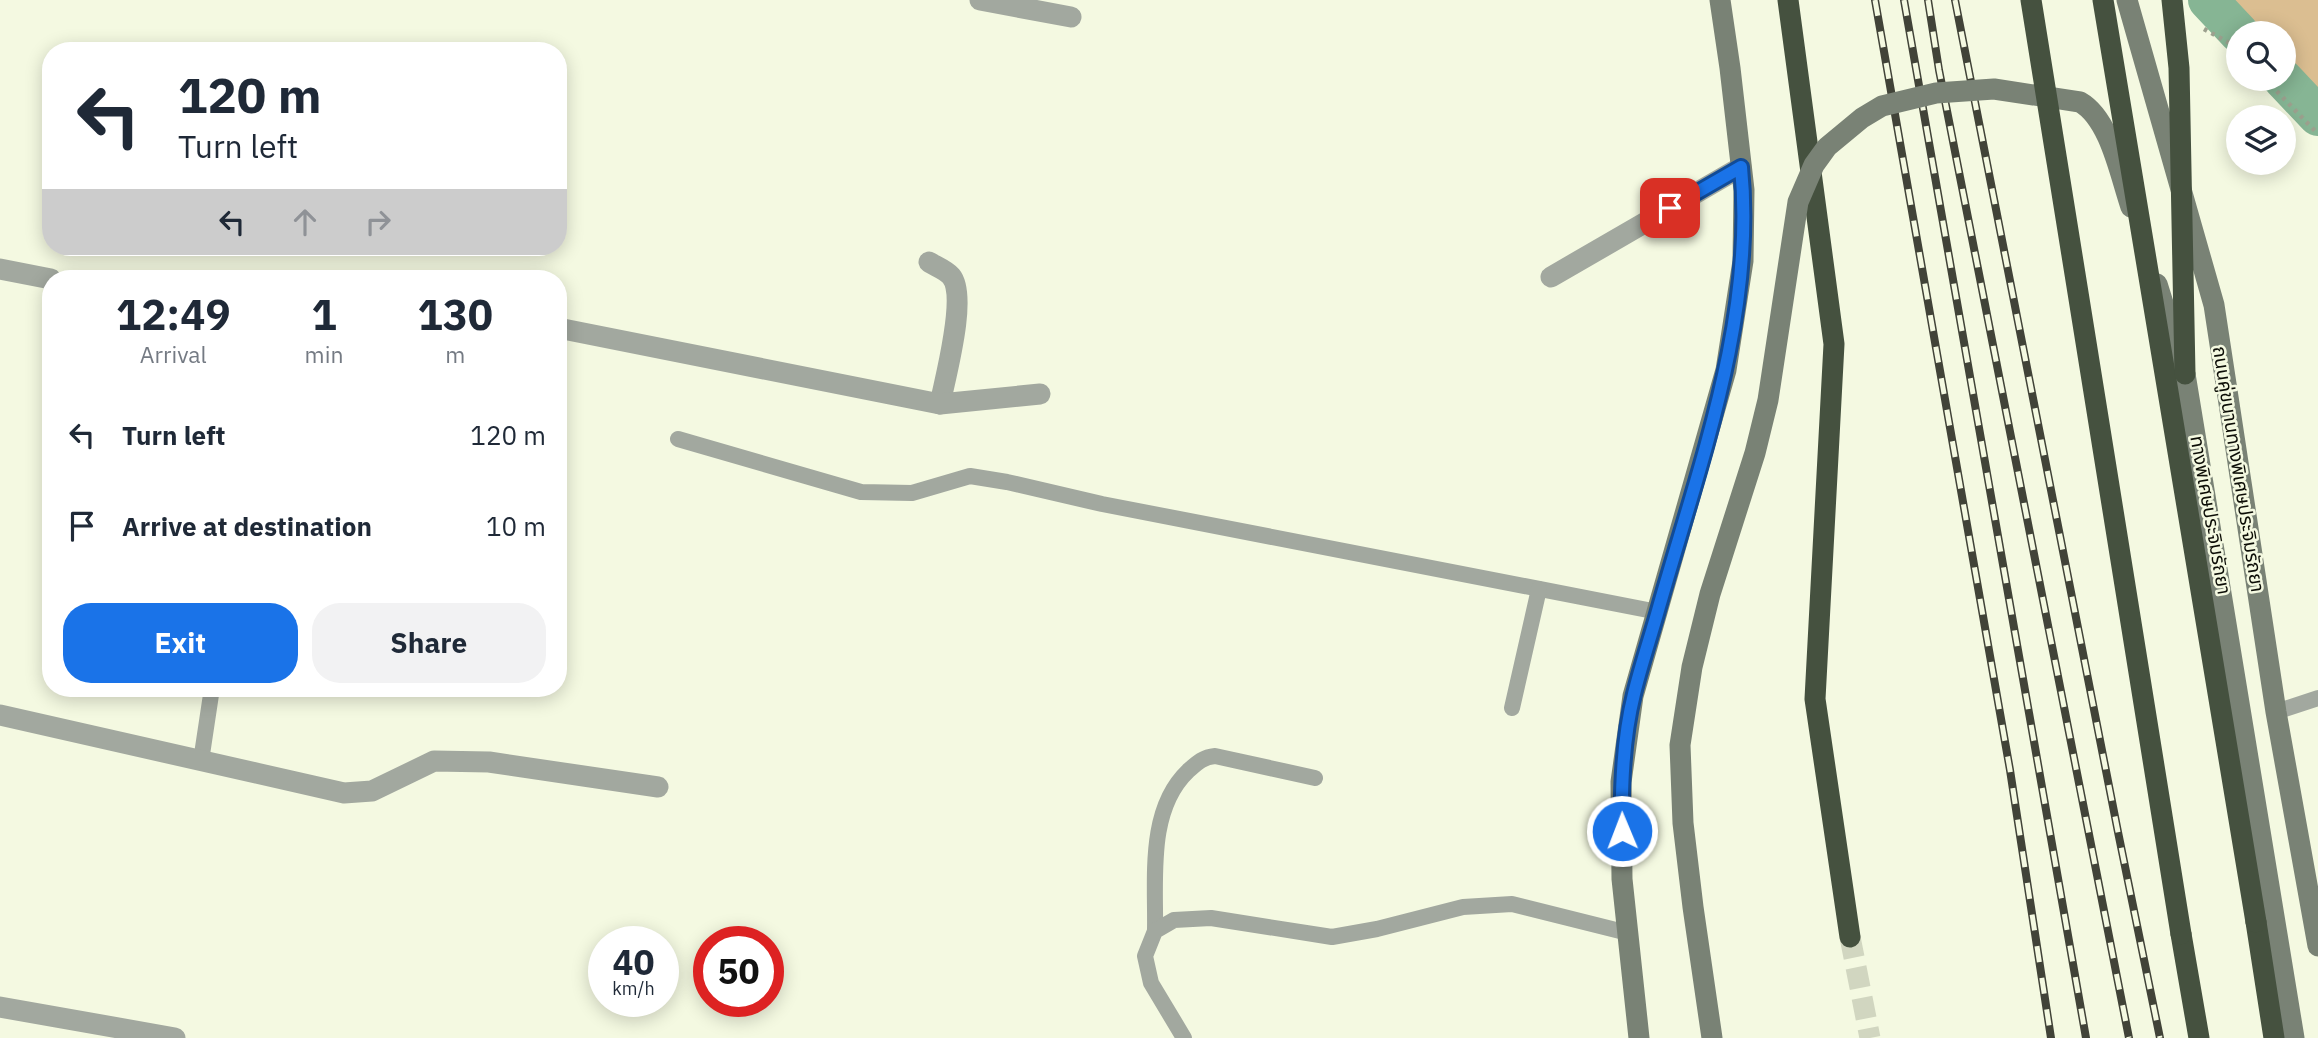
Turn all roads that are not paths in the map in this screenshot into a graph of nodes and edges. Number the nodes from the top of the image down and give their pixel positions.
1 (980, 0) edge
2 (1720, 0) edge
3 (1788, 0) edge
4 (2031, 0) edge
5 (2103, 0) edge
6 (2127, 0) edge
7 (2172, 0) edge
8 (1071, 17) dead end
9 (1741, 167) junction
10 (929, 262) dead end
11 (0, 269) edge
12 (42, 277) edge
13 (1551, 277) dead end
14 (567, 330) edge
15 (2185, 374) junction
16 (1040, 394) dead end
17 (940, 404) junction
18 (678, 439) dead end
19 (1539, 589) junction
20 (1658, 612) junction
21 (211, 697) edge
22 (2318, 698) edge
23 (1512, 708) dead end
24 (2276, 712) junction
25 (0, 715) edge
26 (201, 761) junction
27 (1315, 778) dead end
28 (658, 787) dead end
29 (1155, 931) junction
30 (1628, 933) junction
31 (1850, 937) tunnel mouth
32 (2318, 946) edge
33 (0, 1007) edge
34 (175, 1038) edge
35 (1184, 1038) edge
36 (1639, 1038) edge
37 (1712, 1038) edge
38 (2199, 1038) edge
39 (2274, 1038) edge
40 (2294, 1038) edge

1 - 8 street
2 - 9 main road
3 - 31 highway
4 - 38 highway, bridge
5 - 39 highway, ทางพิเศษประจิมรัถยา, bridge
6 - 24 main road, ถนนคู่ขนานทางพิเศษประจิมรัถยา
7 - 15 highway, bridge
9 - 13 street
9 - 20 main road
10 - 17 street
11 - 12 street
14 - 17 street
15 - 37 main road, bridge
15 - 40 main road
16 - 17 street
18 - 19 lane
19 - 20 lane
19 - 23 lane
20 - 30 main road
21 - 26 lane
22 - 24 lane
24 - 32 main road, ถนนคู่ขนานทางพิเศษประจิมรัถยา
25 - 26 street
26 - 28 street
27 - 29 lane
29 - 30 lane
29 - 35 lane
30 - 36 main road
33 - 34 street

